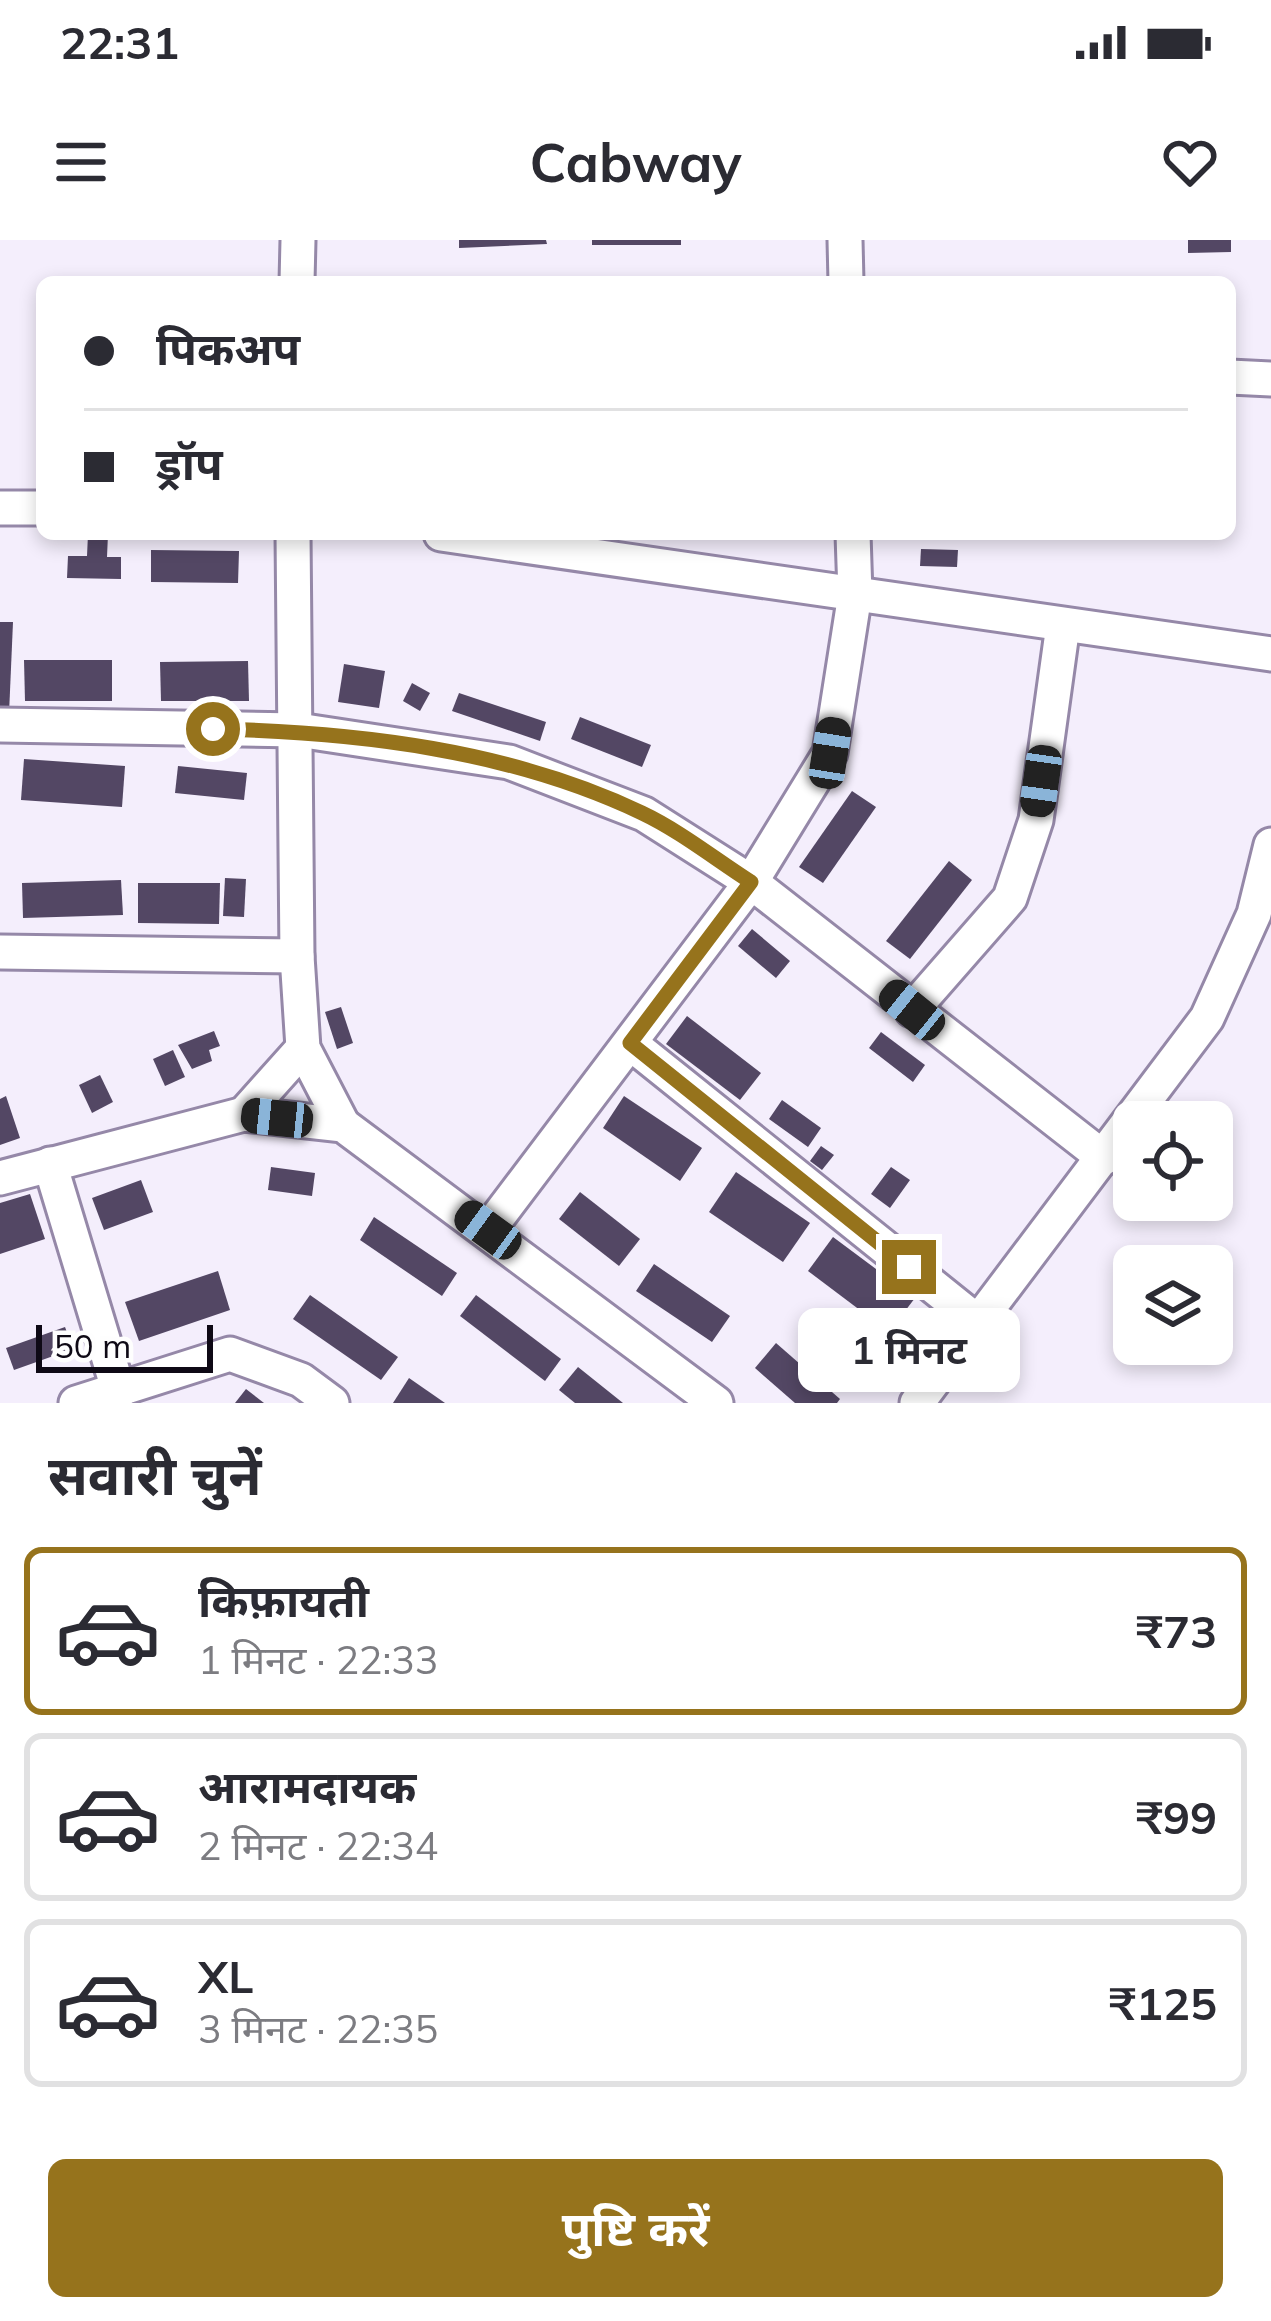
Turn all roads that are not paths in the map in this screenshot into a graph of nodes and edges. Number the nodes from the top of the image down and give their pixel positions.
1 (298, 240) edge
2 (845, 240) edge
3 (297, 276) edge
4 (846, 276) edge
5 (1236, 377) edge
6 (1271, 379) edge
7 (0, 508) edge
8 (36, 508) edge
9 (293, 540) edge
10 (482, 540) edge
11 (853, 540) edge
12 (855, 594) junction
13 (1064, 625) junction
14 (1271, 654) edge
15 (0, 725) edge
16 (298, 730) junction
17 (1271, 845) edge
18 (751, 882) junction
19 (0, 952) edge
20 (297, 956) junction
21 (912, 1010) junction
22 (630, 1043) junction
23 (304, 1048) junction
24 (244, 1114) junction
25 (343, 1125) junction
26 (1104, 1158) junction
27 (50, 1164) junction
28 (0, 1178) edge
29 (488, 1230) junction
30 (979, 1323) junction
31 (119, 1392) junction
32 (76, 1403) edge
33 (332, 1403) edge
34 (716, 1403) edge
35 (916, 1403) edge

1 - 3 street
2 - 4 street
5 - 6 street
7 - 8 street
9 - 16 street
10 - 12 street
11 - 12 street
12 - 13 street
12 - 18 street
13 - 14 street
13 - 21 street
15 - 16 street
16 - 18 street
16 - 20 street
17 - 26 street
18 - 21 street
18 - 22 street
19 - 20 street
20 - 23 street
21 - 26 street
22 - 29 street
22 - 30 street
23 - 24 street
23 - 25 street
24 - 25 street
24 - 27 street
25 - 29 street
26 - 30 street
27 - 28 street
27 - 31 street
29 - 34 street
30 - 35 street
31 - 32 street
31 - 33 street

